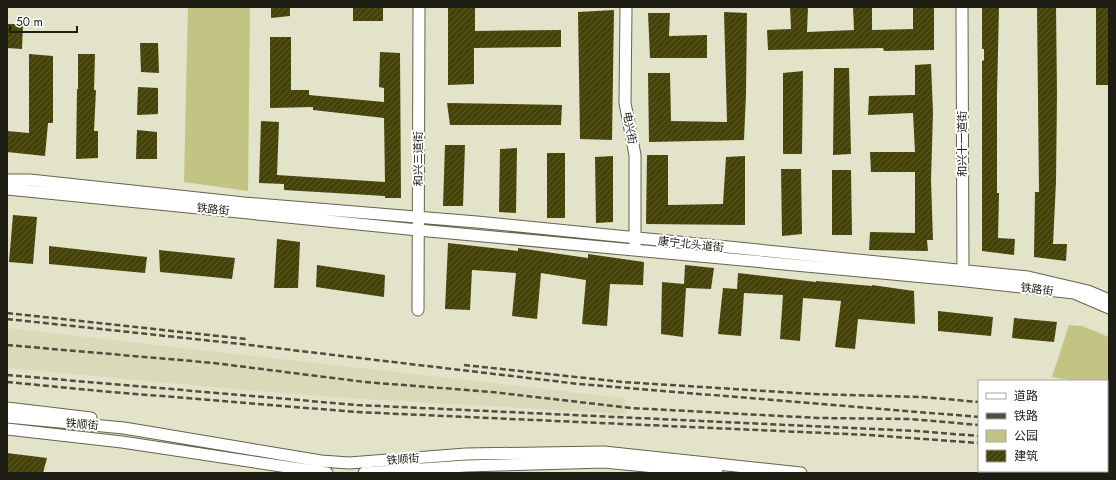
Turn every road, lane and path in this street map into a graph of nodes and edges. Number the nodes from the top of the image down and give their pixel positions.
1 (419, 7) edge
2 (626, 7) edge
3 (962, 7) edge
4 (7, 180) edge
5 (7, 189) edge
6 (418, 217) junction
7 (418, 230) junction
8 (635, 244) junction
9 (963, 276) junction
10 (1074, 294) junction
11 (1095, 294) junction
12 (1109, 294) edge
13 (1109, 300) edge
14 (1109, 308) edge
15 (418, 310) dead end
16 (7, 408) edge
17 (7, 417) edge
18 (124, 428) junction
19 (7, 429) edge
20 (7, 435) edge
21 (122, 442) junction
22 (466, 469) edge
23 (327, 473) edge
24 (364, 473) edge
25 (717, 473) edge
26 (801, 473) edge

1 - 6 main road, 和兴三道街
2 - 8 main road, 电兴街
3 - 9 main road, 和兴十一道街
4 - 6 main road, 铁路街
5 - 7 main road, 铁路街
6 - 7 main road, 和兴三道街
6 - 8 main road, 康宁北头道街
7 - 8 main road, 康宁北头道街
7 - 15 main road, 和兴三道街
8 - 9 main road, 康宁北头道街
9 - 10 main road, 铁路街
9 - 11 main road, 铁路街
10 - 11 main road
10 - 14 main road, 铁路街
11 - 12 main road
11 - 13 main road, 铁路街
16 - 18 main road
17 - 18 main road, 铁顺街
18 - 26 main road, 铁顺街
19 - 21 main road, 铁顺街
20 - 21 main road
21 - 23 main road, 铁顺街
22 - 24 main road, 铁顺街
22 - 25 main road, 铁顺街

